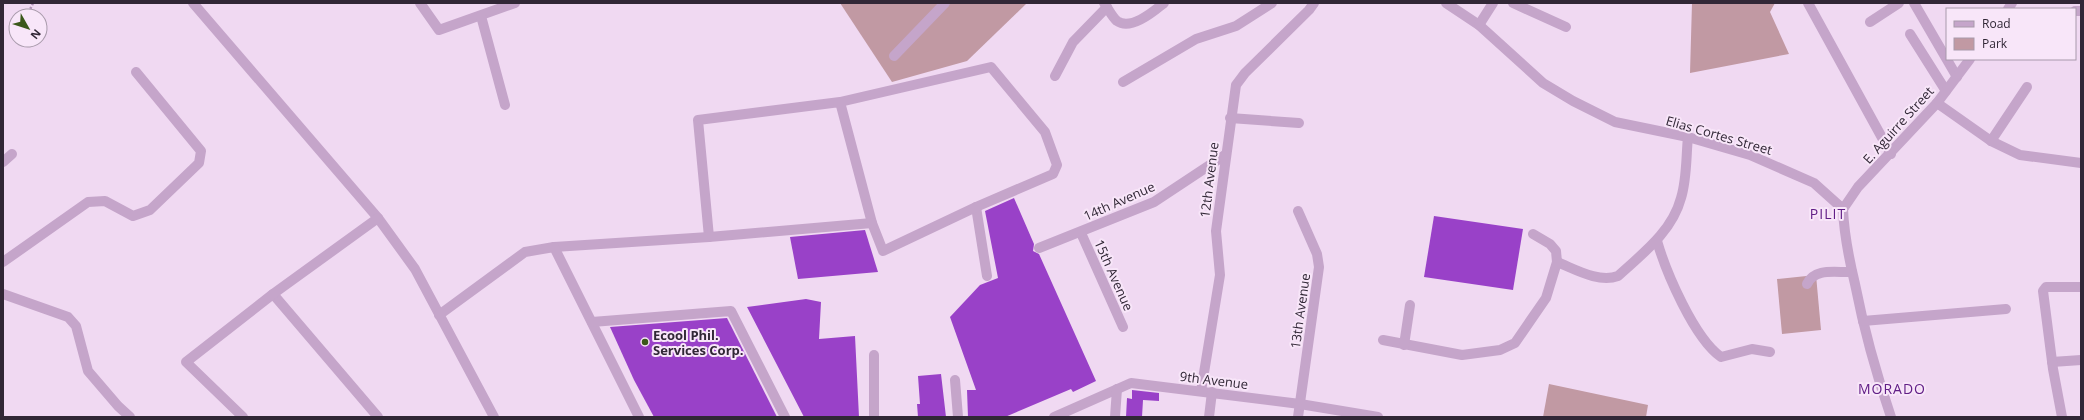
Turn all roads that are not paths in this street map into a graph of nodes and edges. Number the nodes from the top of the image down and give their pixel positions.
1 (192, 3) edge
2 (420, 3) edge
3 (515, 3) edge
4 (945, 3) edge
5 (1164, 3) edge
6 (1272, 3) edge
7 (1314, 3) edge
8 (1446, 3) edge
9 (1493, 3) edge
10 (1513, 3) edge
11 (1808, 3) edge
12 (1899, 3) edge
13 (1914, 3) edge
14 (1105, 5) edge
15 (481, 16) junction
16 (1870, 22) dead end
17 (1479, 24) junction
18 (1566, 27) dead end
19 (1910, 34) dead end
20 (894, 56) dead end
21 (1946, 58) edge
22 (1947, 60) edge
23 (1969, 60) edge
24 (136, 72) dead end
25 (1055, 76) dead end
26 (1957, 77) junction
27 (1123, 82) dead end
28 (2027, 88) dead end
29 (1946, 91) junction
30 (840, 102) junction
31 (1937, 103) junction
32 (505, 105) dead end
33 (1230, 118) junction
34 (1299, 123) dead end
35 (1688, 137) junction
36 (1991, 141) junction
37 (12, 154) dead end
38 (1891, 154) junction
39 (1225, 155) junction
40 (3, 162) edge
41 (2081, 163) edge
42 (976, 207) junction
43 (1843, 209) junction
44 (1298, 211) dead end
45 (378, 218) junction
46 (872, 223) junction
47 (1081, 233) junction
48 (1533, 234) dead end
49 (709, 237) junction
50 (1657, 241) junction
51 (554, 247) junction
52 (1039, 248) dead end
53 (3, 262) edge
54 (1557, 262) junction
55 (1852, 272) junction
56 (987, 276) dead end
57 (1808, 284) dead end
58 (2081, 287) edge
59 (3, 294) edge
60 (273, 294) junction
61 (1410, 306) dead end
62 (2006, 309) dead end
63 (439, 315) junction
64 (592, 322) junction
65 (1863, 322) junction
66 (1123, 327) dead end
67 (1383, 340) dead end
68 (1404, 345) junction
69 (1770, 352) dead end
70 (874, 355) dead end
71 (2081, 360) edge
72 (2052, 362) junction
73 (955, 380) dead end
74 (1117, 389) junction
75 (1201, 391) junction
76 (1212, 392) junction
77 (1300, 404) junction
78 (130, 417) edge
79 (243, 417) edge
80 (378, 417) edge
81 (494, 417) edge
82 (640, 417) edge
83 (784, 417) edge
84 (874, 417) edge
85 (958, 417) edge
86 (1054, 417) edge
87 (1115, 417) edge
88 (1209, 417) edge
89 (1298, 417) edge
90 (1378, 417) edge
91 (1891, 417) edge
92 (2062, 417) edge

1 - 45 street
2 - 15 street
3 - 15 street
4 - 20 street
5 - 14 street
6 - 27 street
7 - 33 street, 12th Avenue
8 - 17 street, Elias Cortes Street
9 - 17 street
10 - 18 street
11 - 38 street
12 - 16 street
13 - 21 street
14 - 25 street
15 - 32 street
17 - 35 street, Elias Cortes Street
19 - 29 street
22 - 26 street
23 - 26 street, E. Aguirre Street
24 - 53 street
26 - 29 street, E. Aguirre Street
28 - 36 street
29 - 31 street, E. Aguirre Street
30 - 42 street
30 - 46 street
30 - 49 street
31 - 36 street
31 - 38 street, E. Aguirre Street
33 - 34 street
33 - 39 street, 12th Avenue
35 - 43 street, Elias Cortes Street
35 - 50 street
36 - 41 street
37 - 40 street
38 - 43 street, E. Aguirre Street
39 - 47 street, 14th Avenue
39 - 75 street, 12th Avenue
42 - 46 street
42 - 56 street
43 - 55 street
44 - 77 street, 13th Avenue
45 - 60 street
45 - 63 street
46 - 49 street
47 - 52 street, 14th Avenue
47 - 66 street, 15th Avenue
48 - 54 street
49 - 51 street
50 - 54 street
50 - 69 street
51 - 63 street
51 - 64 street
54 - 68 street
55 - 57 street
55 - 65 street
58 - 72 street
59 - 78 street
60 - 79 street
60 - 80 street
61 - 68 street
62 - 65 street
63 - 81 street
64 - 82 street
64 - 83 street
65 - 91 street
67 - 68 street
70 - 84 street
71 - 72 street
72 - 92 street
73 - 85 street
74 - 75 street, 9th Avenue
74 - 86 street, 9th Avenue
74 - 87 street
75 - 76 street, 9th Avenue
76 - 77 street, 9th Avenue
76 - 88 street
77 - 89 street, 13th Avenue
77 - 90 street, 9th Avenue

